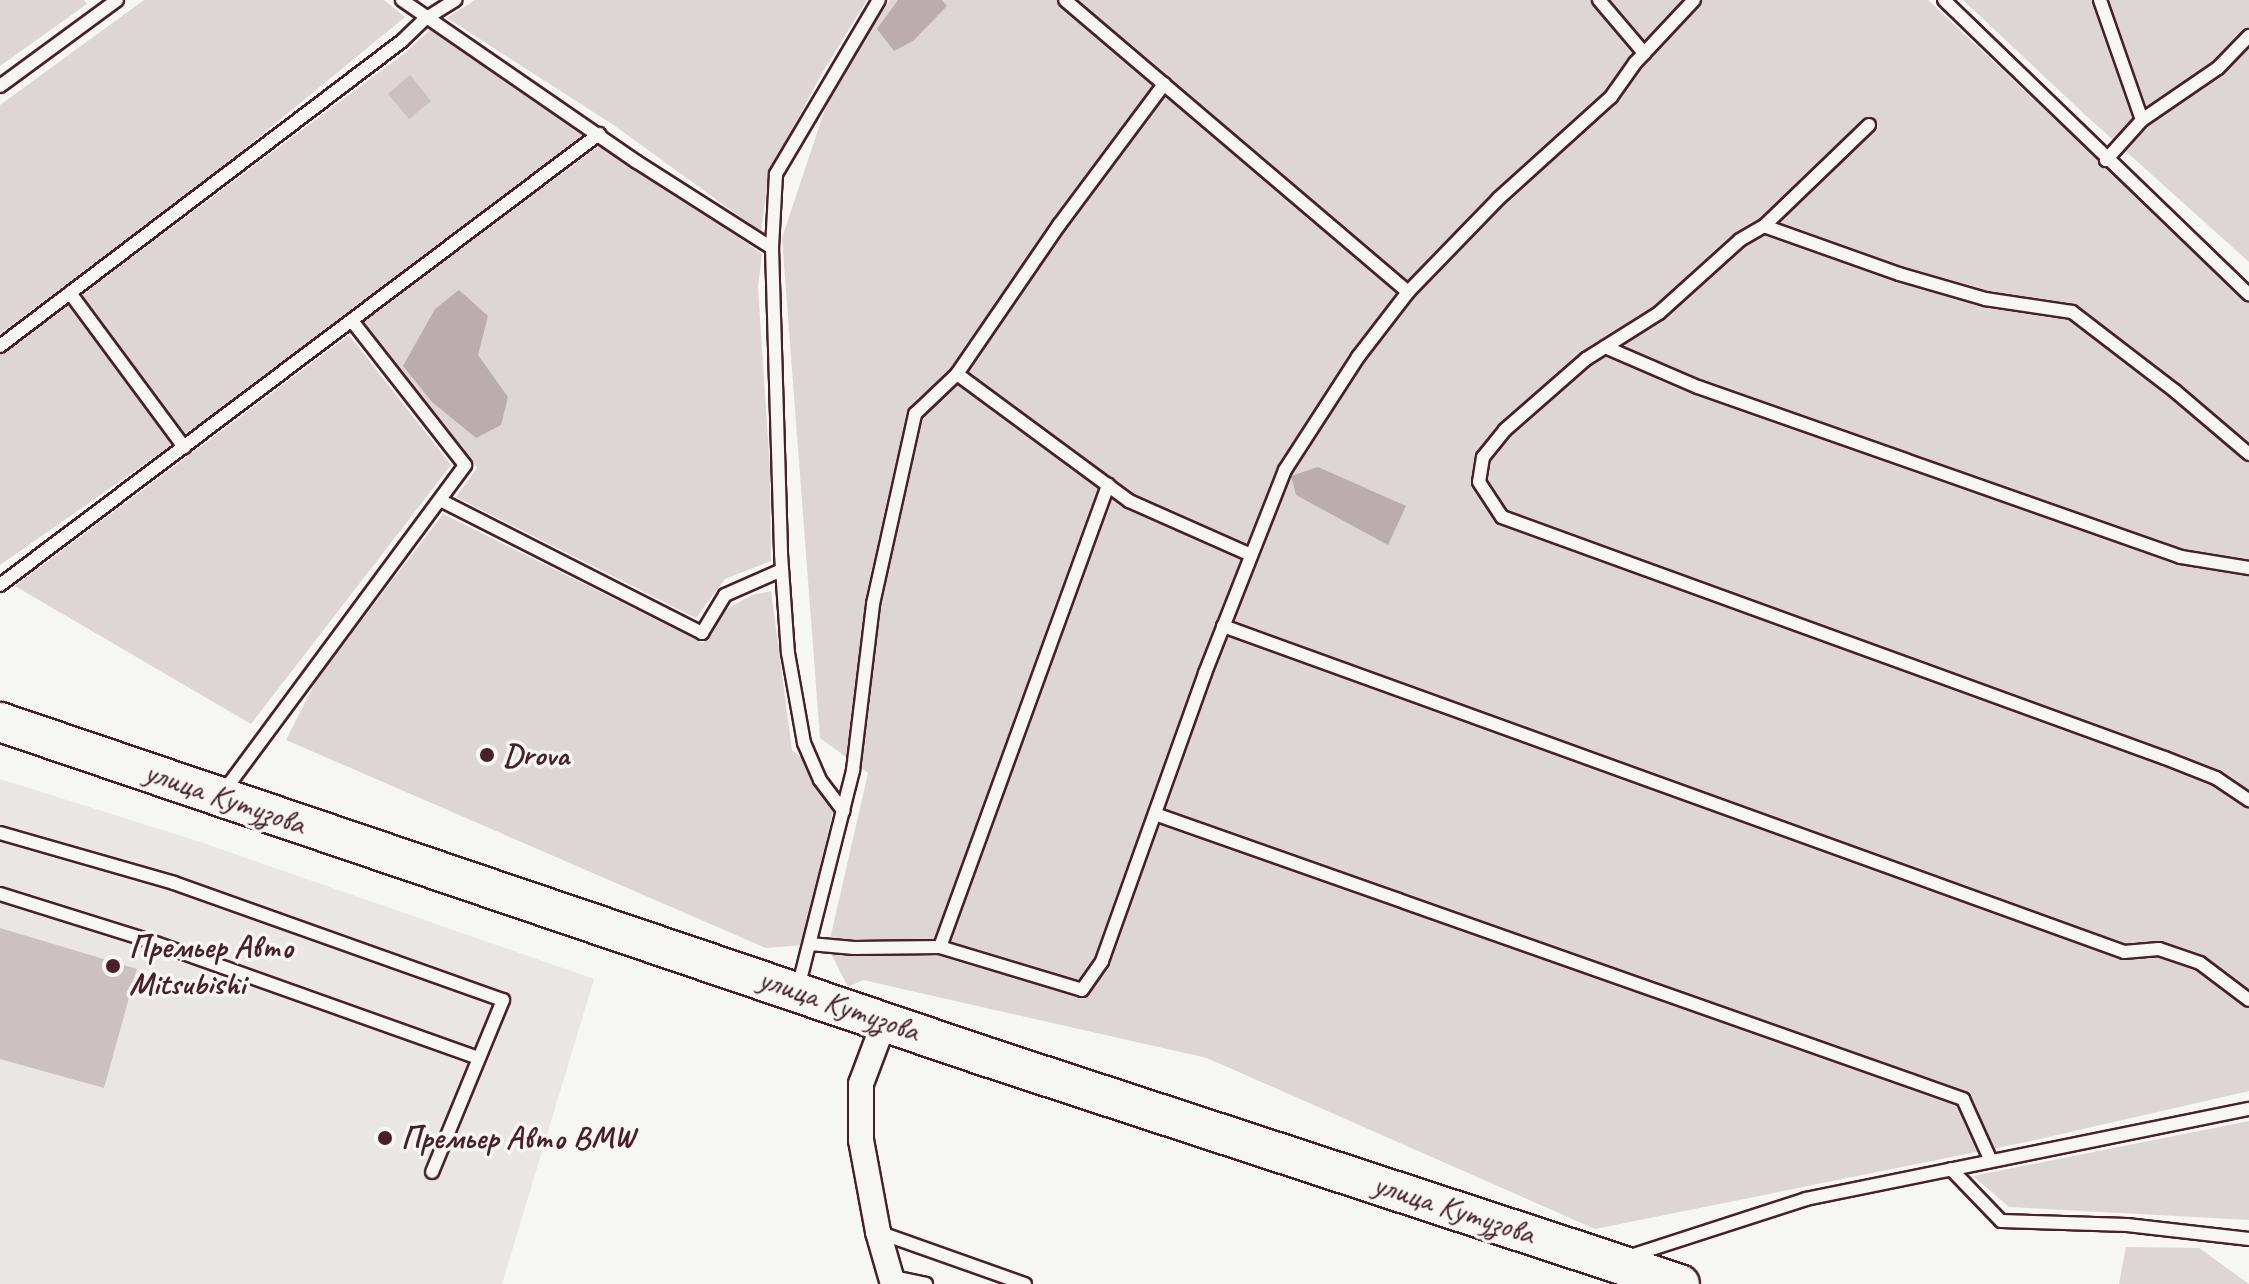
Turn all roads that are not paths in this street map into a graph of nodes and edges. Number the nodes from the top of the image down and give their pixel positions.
1 (402, 0) edge
2 (455, 0) edge
3 (879, 0) edge
4 (1065, 0) edge
5 (1599, 0) edge
6 (1694, 0) edge
7 (1944, 0) edge
8 (2100, 0) edge
9 (111, 2) edge
10 (425, 19) junction
11 (2249, 36) edge
12 (1644, 53) junction
13 (1164, 84) junction
14 (0, 86) edge
15 (2142, 120) junction
16 (1869, 125) dead end
17 (599, 134) junction
18 (2106, 160) junction
19 (1764, 226) junction
20 (772, 248) junction
21 (1408, 292) junction
22 (70, 293) junction
23 (2249, 295) edge
24 (352, 321) junction
25 (0, 346) edge
26 (1605, 347) junction
27 (957, 374) junction
28 (184, 447) junction
29 (2249, 454) edge
30 (1108, 485) junction
31 (440, 500) junction
32 (1251, 555) junction
33 (2249, 568) edge
34 (782, 570) junction
35 (0, 585) edge
36 (1223, 626) junction
37 (0, 722) edge
38 (220, 797) junction
39 (2249, 800) edge
40 (843, 811) junction
41 (1155, 814) junction
42 (0, 833) edge
43 (0, 894) edge
44 (810, 944) junction
45 (940, 947) junction
46 (797, 991) junction
47 (2249, 1000) edge
48 (885, 1020) junction
49 (479, 1058) junction
50 (2249, 1109) edge
51 (1991, 1161) junction
52 (1951, 1169) junction
53 (432, 1172) dead end
54 (878, 1232) junction
55 (2249, 1239) edge
56 (1613, 1261) junction
57 (991, 1278) edge
58 (889, 1281) edge
59 (926, 1284) edge
60 (1025, 1284) edge
61 (1680, 1284) edge

1 - 10 lane
2 - 10 lane
3 - 20 lane
4 - 13 lane
5 - 12 lane
6 - 12 lane
7 - 18 lane
8 - 15 lane
9 - 14 lane
10 - 17 lane
10 - 22 lane
11 - 15 lane
12 - 21 lane
13 - 21 lane
13 - 27 lane
15 - 18 lane
16 - 19 lane
17 - 20 lane
17 - 24 lane
18 - 23 lane
19 - 26 lane
19 - 29 lane
20 - 34 lane
21 - 32 lane
22 - 25 lane
22 - 28 lane
24 - 28 lane
24 - 31 lane
26 - 33 lane
26 - 39 lane
27 - 30 lane
27 - 40 lane
28 - 35 lane
30 - 32 lane
30 - 45 lane
31 - 34 lane
31 - 38 lane
32 - 36 lane
34 - 40 lane
36 - 41 lane
36 - 47 lane
37 - 38 main road, улица Кутузова
38 - 46 main road, улица Кутузова
40 - 44 lane
41 - 45 lane
41 - 51 lane
42 - 49 lane
43 - 49 lane
44 - 45 lane
44 - 46 lane
46 - 48 main road, улица Кутузова
48 - 54 street
48 - 56 main road, улица Кутузова
49 - 53 lane
50 - 51 lane
51 - 52 lane
52 - 55 lane
52 - 56 lane
54 - 57 lane
54 - 58 street
56 - 61 main road, улица Кутузова
57 - 60 lane
58 - 59 lane

